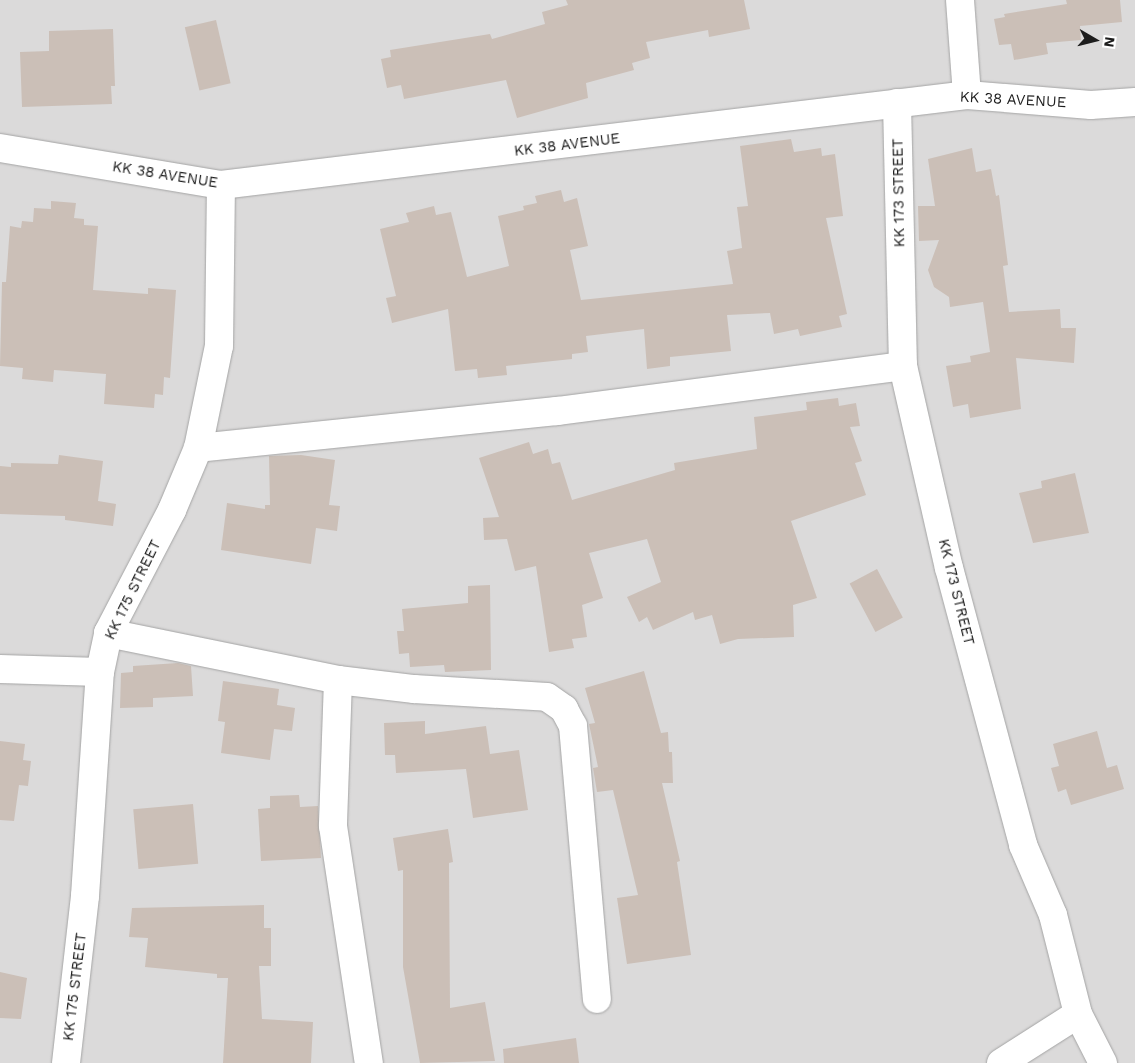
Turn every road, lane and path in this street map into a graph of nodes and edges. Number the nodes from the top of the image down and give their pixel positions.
1 (960, 0) edge
2 (968, 95) junction
3 (1135, 102) edge
4 (897, 103) junction
5 (0, 148) edge
6 (220, 185) junction
7 (903, 366) junction
8 (198, 448) junction
9 (108, 633) junction
10 (0, 669) edge
11 (100, 672) junction
12 (338, 680) junction
13 (597, 999) dead end
14 (1078, 1014) junction
15 (66, 1063) edge
16 (369, 1063) edge
17 (1001, 1063) edge
18 (1103, 1063) edge

1 - 2 street
2 - 3 street, KK 38 AVENUE
2 - 4 street, KK 38 AVENUE
4 - 6 street, KK 38 AVENUE
4 - 7 street, KK 173 STREET
5 - 6 street, KK 38 AVENUE
6 - 8 street, KK 175 STREET
7 - 8 street
7 - 14 street, KK 173 STREET
8 - 9 street, KK 175 STREET
9 - 11 street, KK 175 STREET
9 - 12 street
10 - 11 street
11 - 15 street, KK 175 STREET
12 - 13 street
12 - 16 street
14 - 17 street
14 - 18 street, KK 173 STREET

